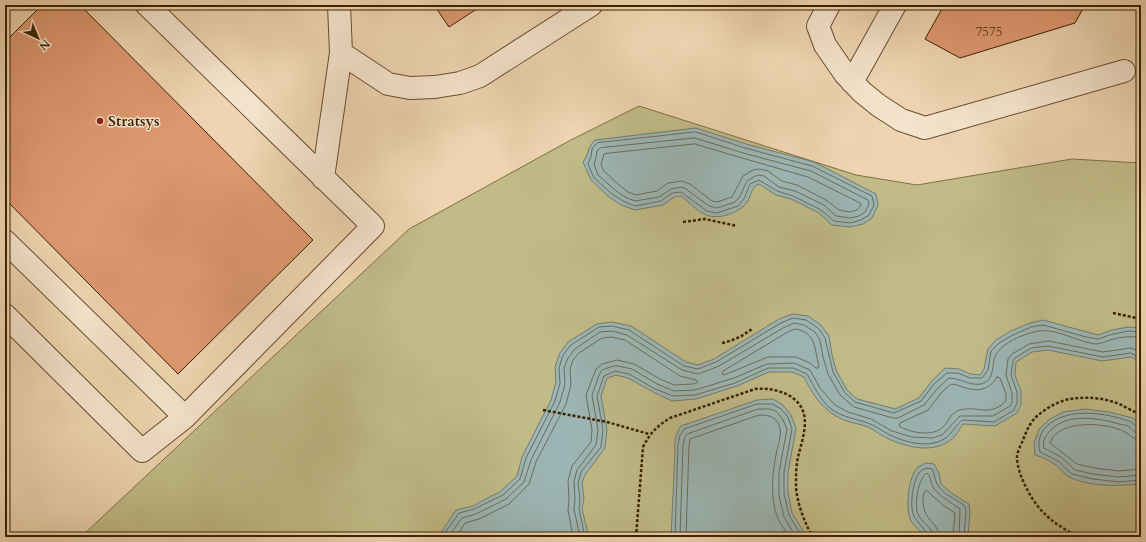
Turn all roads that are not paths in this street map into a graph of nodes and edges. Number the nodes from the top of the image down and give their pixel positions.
1 (147, 5) edge
2 (339, 5) edge
3 (591, 5) edge
4 (829, 5) edge
5 (894, 5) edge
6 (341, 53) junction
7 (1124, 71) dead end
8 (852, 82) junction
9 (323, 178) junction
10 (5, 241) edge
11 (5, 316) edge
12 (185, 417) junction

1 - 9 street
2 - 6 street
3 - 6 street
4 - 8 street
5 - 8 street
6 - 9 street
7 - 8 street
9 - 12 street
10 - 12 street
11 - 12 street

